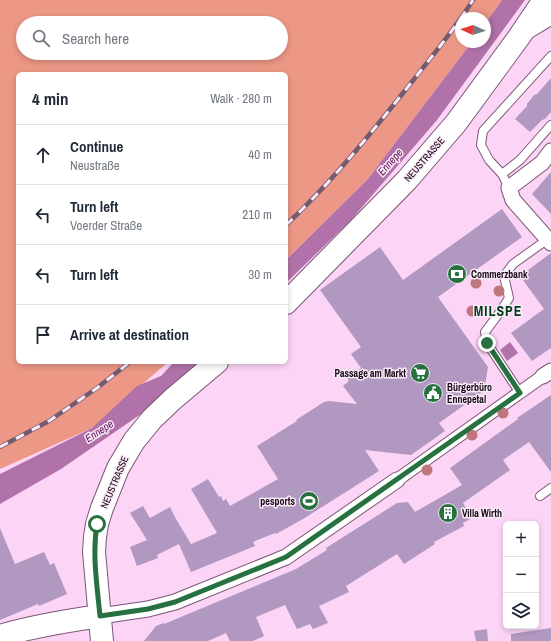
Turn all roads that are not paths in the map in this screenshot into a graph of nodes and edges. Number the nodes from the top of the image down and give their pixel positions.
1 (544, 0) edge
2 (551, 17) edge
3 (519, 37) junction
4 (551, 56) edge
5 (551, 125) edge
6 (551, 151) edge
7 (502, 174) junction
8 (509, 188) junction
9 (549, 241) edge
10 (288, 301) edge
11 (215, 364) edge
12 (548, 374) edge
13 (520, 393) junction
14 (397, 480) joint
15 (551, 488) edge
16 (540, 496) dead end
17 (100, 616) junction
18 (0, 636) edge
19 (102, 641) edge

1 - 3 main road, NEUSTRASSE
2 - 3 street
3 - 10 main road, NEUSTRASSE
4 - 7 lane
5 - 7 lane
6 - 8 street
7 - 8 lane
8 - 9 street
9 - 13 lane
11 - 17 main road, NEUSTRASSE
12 - 13 street
13 - 14 street
14 - 17 street
15 - 16 lane
17 - 18 main road
17 - 19 main road, NEUSTRASSE

